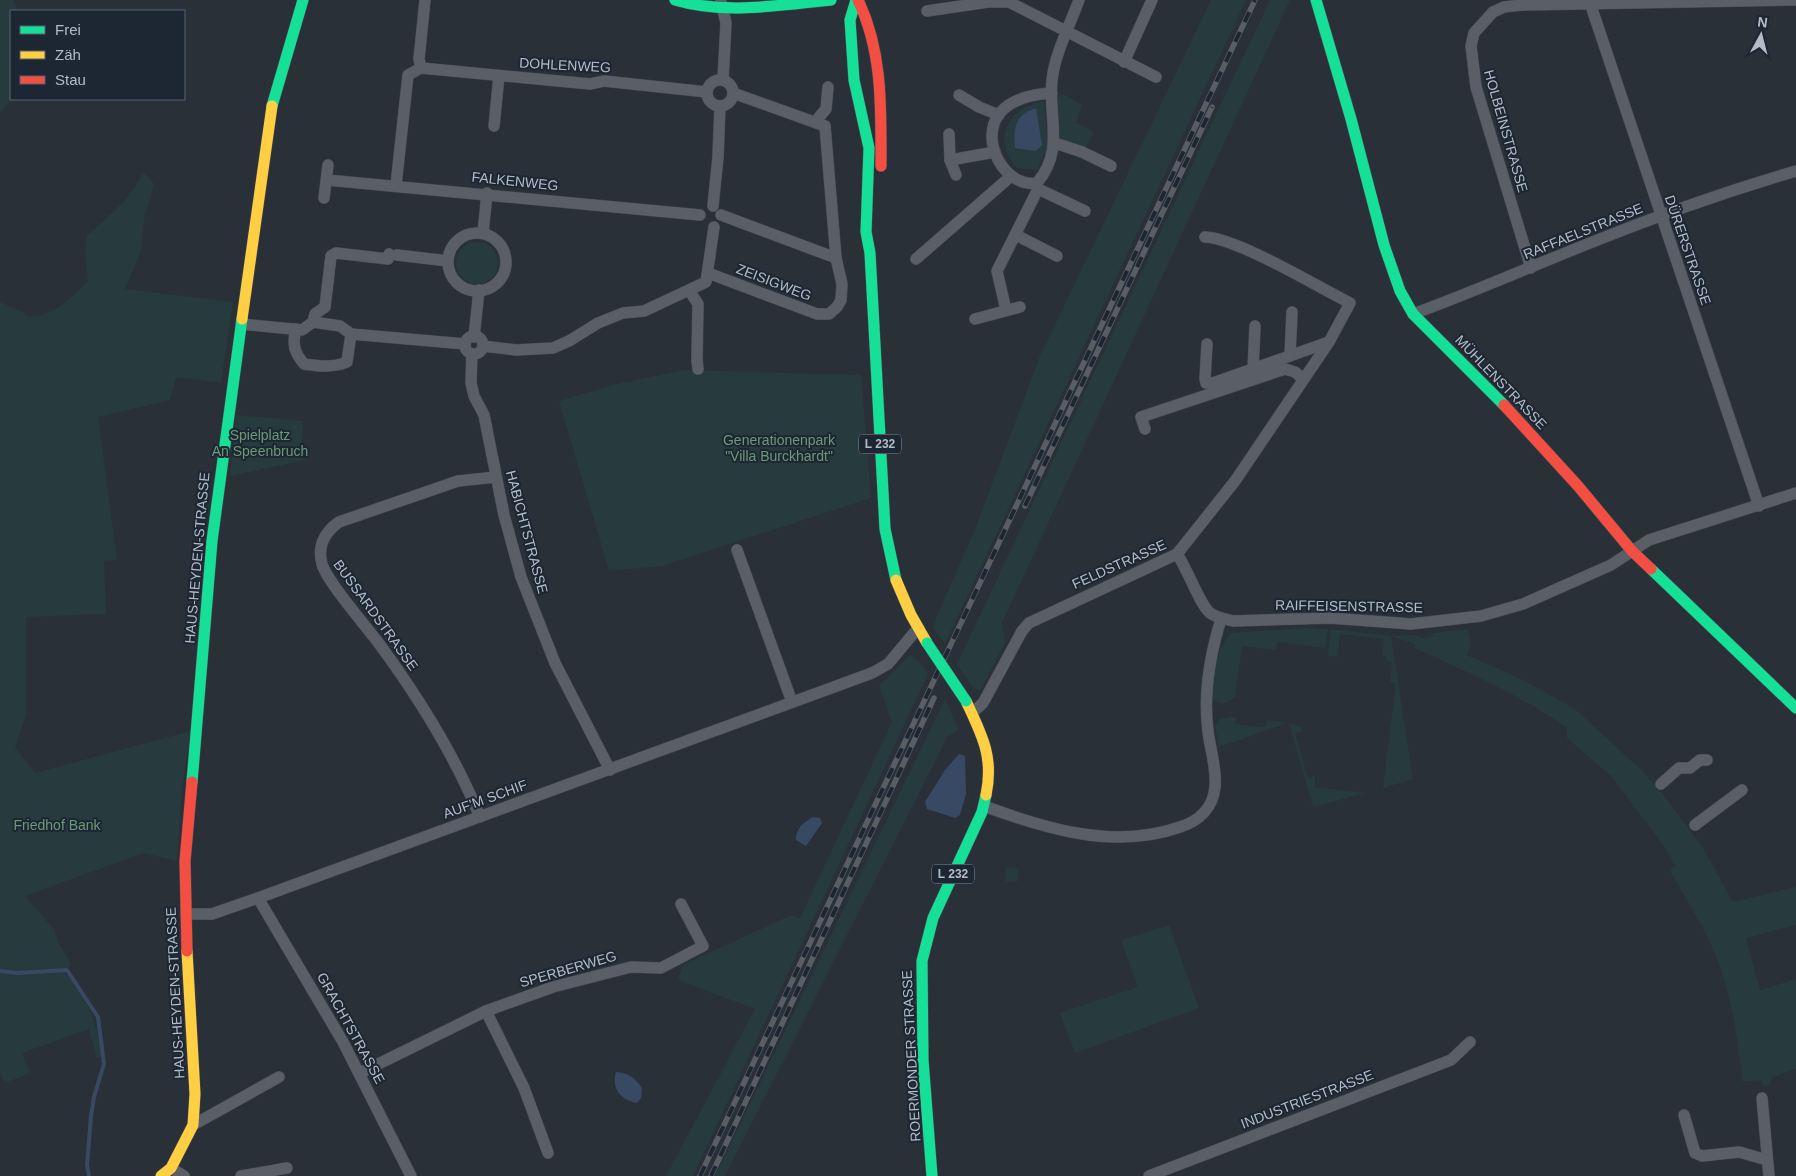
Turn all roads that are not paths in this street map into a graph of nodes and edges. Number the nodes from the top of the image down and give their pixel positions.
1 (303, 0) edge
2 (425, 0) edge
3 (675, 0) edge
4 (831, 0) edge
5 (857, 0) edge
6 (1079, 0) edge
7 (1152, 0) edge
8 (1316, 0) edge
9 (1796, 0) edge
10 (1590, 3) junction
11 (722, 4) edge
12 (927, 11) dead end
13 (1068, 32) junction
14 (1124, 62) junction
15 (422, 68) junction
16 (499, 76) junction
17 (1156, 78) dead end
18 (723, 80) junction
19 (828, 87) dead end
20 (707, 92) junction
21 (733, 92) junction
22 (1052, 93) junction
23 (959, 95) dead end
24 (720, 106) junction
25 (999, 115) junction
26 (815, 122) junction
27 (494, 126) dead end
28 (949, 134) dead end
29 (1055, 143) junction
30 (995, 152) junction
31 (950, 160) junction
32 (328, 165) dead end
33 (1111, 166) dead end
34 (1795, 173) edge
35 (956, 175) dead end
36 (1010, 177) junction
37 (327, 180) junction
38 (396, 185) junction
39 (1038, 186) junction
40 (487, 193) junction
41 (324, 198) dead end
42 (712, 206) junction
43 (1086, 211) dead end
44 (700, 215) junction
45 (721, 215) junction
46 (1661, 216) junction
47 (714, 227) junction
48 (483, 233) junction
49 (1016, 235) junction
50 (1205, 237) dead end
51 (870, 254) junction
52 (1057, 256) dead end
53 (836, 258) junction
54 (916, 259) dead end
55 (448, 261) junction
56 (1531, 268) junction
57 (708, 273) junction
58 (479, 290) junction
59 (689, 290) junction
60 (1020, 307) dead end
61 (1006, 310) junction
62 (1292, 312) dead end
63 (1413, 314) junction
64 (975, 319) dead end
65 (313, 322) junction
66 (241, 324) junction
67 (1255, 326) dead end
68 (296, 329) junction
69 (351, 334) junction
70 (1330, 342) junction
71 (1207, 344) dead end
72 (470, 345) junction
73 (1290, 356) junction
74 (698, 369) dead end
75 (1253, 370) junction
76 (1303, 379) junction
77 (1145, 429) dead end
78 (496, 477) junction
79 (1796, 493) edge
80 (1759, 506) junction
81 (737, 550) dead end
82 (1632, 551) junction
83 (1178, 554) junction
84 (1221, 619) junction
85 (918, 628) junction
86 (792, 702) junction
87 (1796, 708) edge
88 (972, 713) junction
89 (1707, 760) dead end
90 (610, 770) junction
91 (1661, 784) dead end
92 (1742, 790) dead end
93 (984, 806) junction
94 (480, 816) junction
95 (1695, 826) dead end
96 (258, 898) junction
97 (682, 904) dead end
98 (186, 914) junction
99 (486, 1011) junction
100 (1470, 1042) dead end
101 (360, 1073) junction
102 (279, 1076) dead end
103 (1762, 1098) dead end
104 (1684, 1115) dead end
105 (193, 1125) junction
106 (548, 1153) dead end
107 (1767, 1160) junction
108 (171, 1168) junction
109 (287, 1168) dead end
110 (162, 1176) edge
111 (184, 1176) edge
112 (241, 1176) edge
113 (411, 1176) edge
114 (932, 1176) edge
115 (1149, 1176) edge
116 (1769, 1176) edge

1 - 66 street, HAUS-HEYDEN-STRASSE
2 - 15 street
3 - 11 street
4 - 11 street
5 - 51 street, ROERMONDER STRASSE / L 232
5 - 51 street, ROERMONDER STRASSE / L 232
6 - 13 street
7 - 14 street
8 - 63 street, MÜHLENSTRASSE
9 - 10 street, HOLBEINSTRASSE
10 - 46 street, DÜRERSTRASSE
10 - 56 street, HOLBEINSTRASSE
11 - 18 street
12 - 13 street
13 - 14 street
13 - 22 street
14 - 17 street
15 - 16 street, DOHLENWEG
15 - 38 street
16 - 20 street, DOHLENWEG
16 - 27 street
18 - 20 street
18 - 21 street
19 - 26 street
20 - 24 street
21 - 24 street
21 - 26 street
22 - 25 street
22 - 29 street
23 - 25 street
24 - 42 street
25 - 30 street
26 - 53 street, ZEISIGWEG
28 - 31 street
29 - 33 street
29 - 39 street
30 - 31 street
30 - 36 street
31 - 35 street
32 - 37 street
34 - 46 street, RAFFAELSTRASSE
36 - 39 street
36 - 54 street
37 - 38 street, FALKENWEG
37 - 41 street
38 - 40 street, FALKENWEG
39 - 43 street
39 - 49 street
40 - 44 street, FALKENWEG
40 - 48 street
42 - 44 street
42 - 45 street
44 - 47 street
45 - 47 street
45 - 53 street
46 - 56 street, RAFFAELSTRASSE
46 - 80 street, DÜRERSTRASSE
47 - 57 street
48 - 55 street
48 - 58 street
49 - 52 street
49 - 61 street
50 - 70 street, FELDSTRASSE
51 - 85 street, ROERMONDER STRASSE / L 232
53 - 57 street, ZEISIGWEG
55 - 58 street
55 - 65 street
56 - 63 street, RAFFAELSTRASSE
57 - 59 street
58 - 72 street, HABICHTSTRASSE
59 - 72 street
59 - 74 street
60 - 61 street
61 - 64 street
62 - 73 street
63 - 82 street, MÜHLENSTRASSE
65 - 68 street
65 - 69 street
66 - 68 street
66 - 98 street, HAUS-HEYDEN-STRASSE
67 - 75 street
68 - 69 street
69 - 72 street
70 - 73 street
70 - 76 street, FELDSTRASSE
71 - 75 street
72 - 78 street, HABICHTSTRASSE
73 - 75 street
76 - 77 street
76 - 83 street, FELDSTRASSE
78 - 90 street, HABICHTSTRASSE
78 - 94 street, BUSSARDSTRASSE
79 - 80 street, RAIFFEISENSTRASSE
80 - 82 street, RAIFFEISENSTRASSE
81 - 86 street
82 - 84 street, RAIFFEISENSTRASSE
82 - 87 street, MÜHLENSTRASSE
83 - 84 street
83 - 88 street, FELDSTRASSE
84 - 93 street
85 - 86 street, AUF'M SCHIF
85 - 88 street, ROERMONDER STRASSE / L 232, bridge
86 - 90 street, AUF'M SCHIF
88 - 93 street, ROERMONDER STRASSE / L 232
89 - 91 street
90 - 94 street, AUF'M SCHIF
92 - 95 street
93 - 114 street, ROERMONDER STRASSE / L 232
94 - 96 street, AUF'M SCHIF
96 - 98 street, AUF'M SCHIF
96 - 101 street, GRACHTSTRASSE
97 - 99 street, SPERBERWEG
98 - 105 street, HAUS-HEYDEN-STRASSE
99 - 101 street, SPERBERWEG
99 - 106 street
100 - 115 street, INDUSTRIESTRASSE
101 - 113 street, GRACHTSTRASSE
102 - 105 street
103 - 107 street
104 - 107 street
105 - 108 street, HAUS-HEYDEN-STRASSE
107 - 116 street
108 - 110 street, HAUS-HEYDEN-STRASSE
108 - 111 street
109 - 112 street

